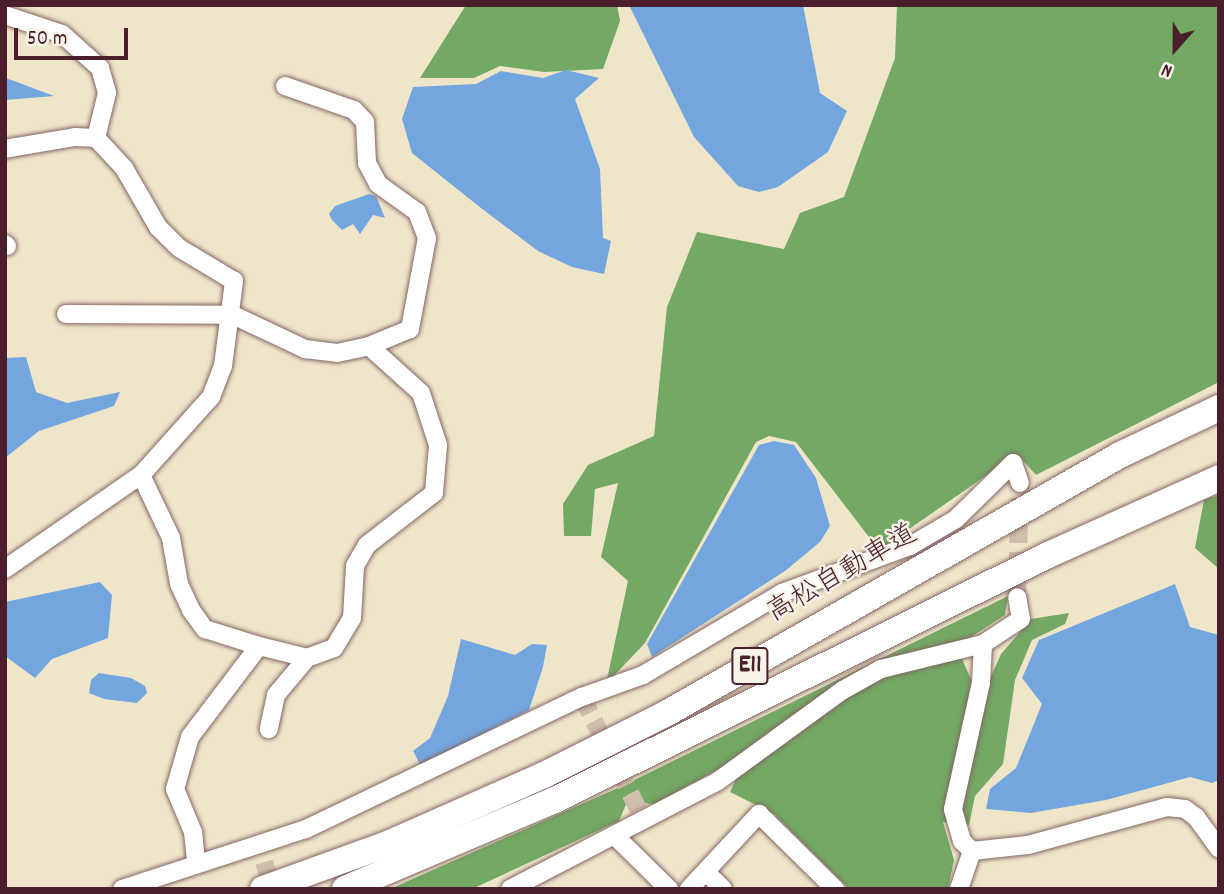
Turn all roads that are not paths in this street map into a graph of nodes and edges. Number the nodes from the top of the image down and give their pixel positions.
1 (5, 15) edge
2 (285, 86) dead end
3 (96, 138) junction
4 (5, 149) edge
5 (66, 314) dead end
6 (233, 315) junction
7 (369, 346) junction
8 (1219, 408) edge
9 (141, 475) junction
10 (1219, 478) edge
11 (1020, 484) dead end
12 (5, 569) edge
13 (1017, 597) tunnel mouth
14 (983, 644) junction
15 (259, 646) junction
16 (307, 658) junction
17 (269, 729) dead end
18 (615, 836) junction
19 (257, 844) junction
20 (1219, 849) edge
21 (972, 851) junction
22 (196, 862) junction
23 (264, 862) tunnel mouth
24 (706, 872) junction
25 (122, 889) edge
26 (263, 889) edge
27 (345, 889) edge
28 (510, 889) edge
29 (669, 889) edge
30 (689, 889) edge
31 (723, 889) edge
32 (835, 889) edge
33 (959, 889) edge

1 - 3 street
2 - 7 street
3 - 4 street
3 - 6 street
5 - 6 street
6 - 7 street
6 - 9 street
7 - 16 street
8 - 26 highway, 高松自動車道 / E11
9 - 12 street
9 - 15 street
10 - 27 highway, E11
11 - 19 street
13 - 14 street
14 - 18 street
14 - 21 street
15 - 16 street
15 - 22 street
16 - 17 street
18 - 28 street
18 - 29 street
19 - 22 street
19 - 23 street
20 - 21 street
21 - 33 street
22 - 25 street
24 - 30 street
24 - 31 street
24 - 32 street

